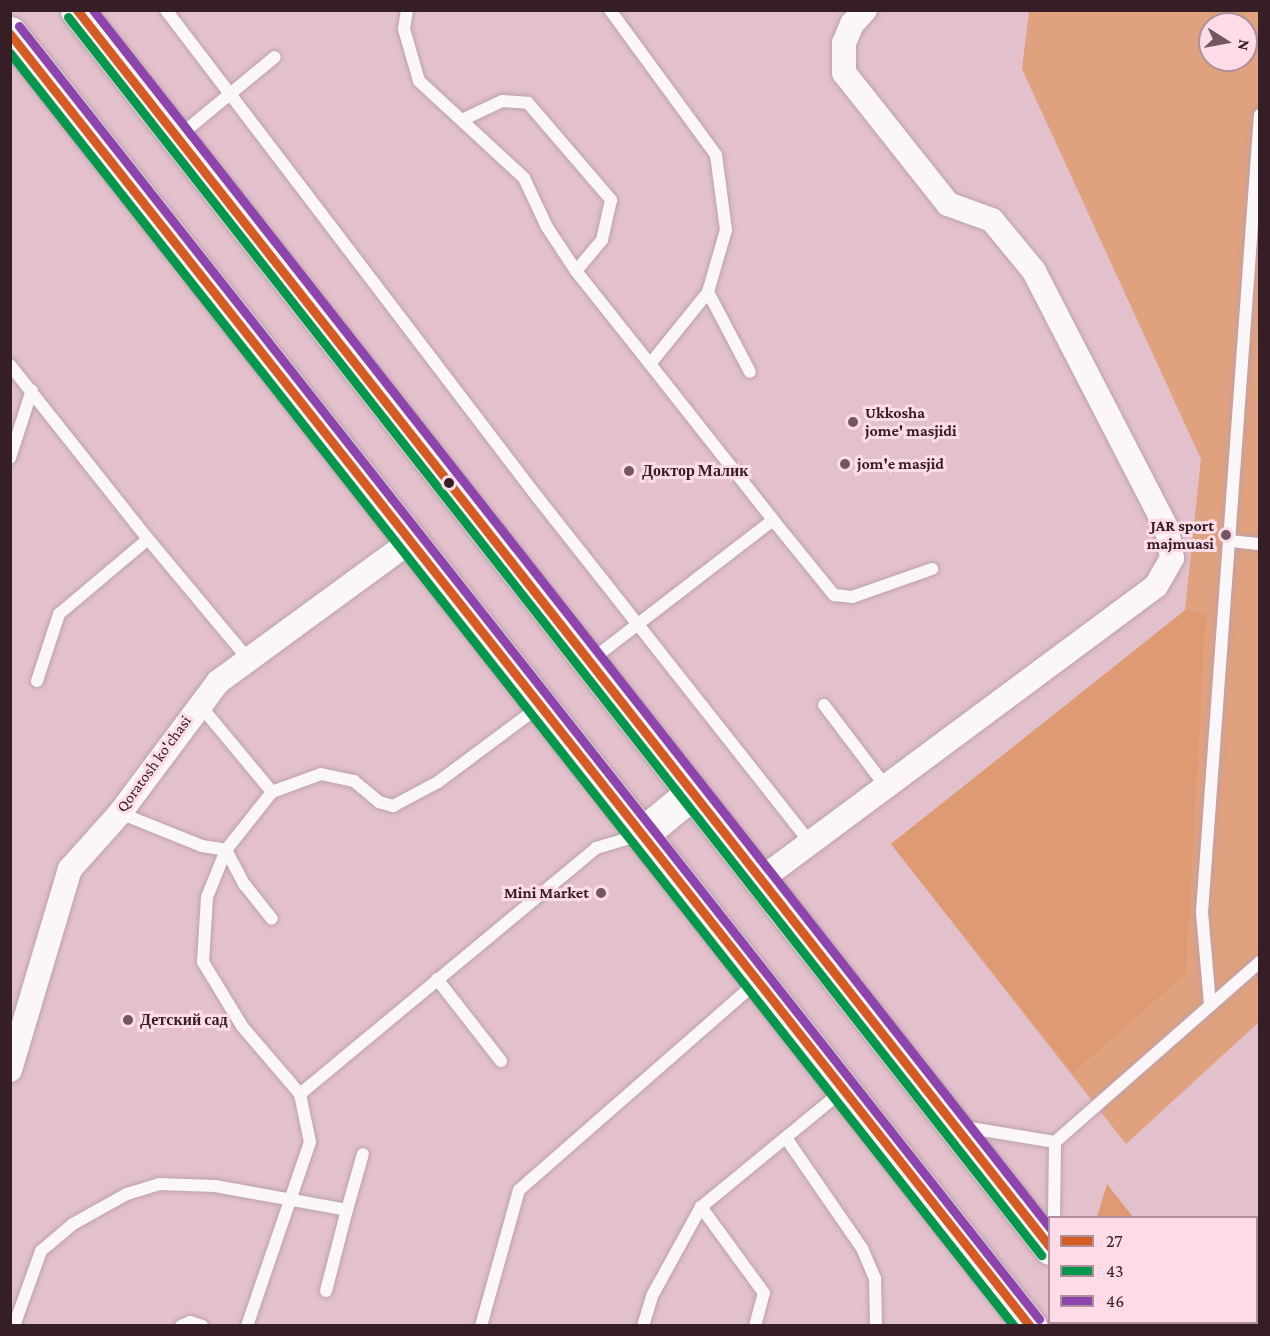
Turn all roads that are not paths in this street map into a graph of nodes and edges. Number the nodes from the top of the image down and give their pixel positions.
1 (77, 10) edge
2 (166, 10) edge
3 (407, 10) edge
4 (865, 10) edge
5 (610, 11) edge
6 (10, 33) edge
7 (275, 57) dead end
8 (229, 94) junction
9 (1260, 115) edge
10 (462, 120) junction
11 (177, 138) junction
12 (576, 271) junction
13 (708, 292) junction
14 (650, 364) junction
15 (10, 365) edge
16 (750, 372) dead end
17 (32, 390) junction
18 (10, 458) edge
19 (773, 520) junction
20 (148, 540) junction
21 (411, 541) junction
22 (1230, 541) junction
23 (1260, 544) edge
24 (932, 570) dead end
25 (638, 623) junction
26 (248, 659) junction
27 (589, 662) junction
28 (37, 681) dead end
29 (199, 704) junction
30 (824, 705) dead end
31 (541, 706) junction
32 (886, 787) junction
33 (272, 792) junction
34 (692, 793) junction
35 (120, 813) junction
36 (642, 834) junction
37 (810, 843) junction
38 (226, 850) junction
39 (760, 880) junction
40 (272, 919) dead end
41 (1260, 962) edge
42 (437, 979) junction
43 (758, 981) junction
44 (1210, 1004) junction
45 (501, 1061) dead end
46 (10, 1070) edge
47 (844, 1090) junction
48 (300, 1094) junction
49 (953, 1126) junction
50 (786, 1138) junction
51 (1055, 1142) junction
52 (363, 1154) dead end
53 (292, 1200) junction
54 (701, 1207) junction
55 (347, 1210) junction
56 (1054, 1216) edge
57 (1048, 1245) edge
58 (326, 1291) dead end
59 (14, 1326) edge
60 (181, 1326) edge
61 (202, 1326) edge
62 (247, 1326) edge
63 (481, 1326) edge
64 (643, 1326) edge
65 (755, 1326) edge
66 (876, 1326) edge
67 (1030, 1326) edge

1 - 11 main road
2 - 8 lane
3 - 10 lane
4 - 32 street
5 - 13 lane
6 - 21 main road
7 - 8 lane
8 - 11 lane
8 - 25 lane
9 - 22 lane
10 - 12 lane
10 - 12 lane
11 - 27 main road
12 - 14 lane
13 - 14 lane
13 - 16 lane
14 - 19 lane
15 - 17 lane
17 - 18 lane
17 - 20 lane
19 - 24 lane
19 - 25 lane
20 - 26 lane
20 - 28 lane
21 - 26 street, Qoratosh ko'chasi
21 - 31 main road
22 - 23 lane
22 - 44 lane
25 - 27 lane
25 - 37 lane
26 - 29 street, Qoratosh ko'chasi
27 - 34 main road
29 - 33 lane
29 - 35 street, Qoratosh ko'chasi
30 - 32 lane
31 - 33 lane
31 - 36 main road
32 - 37 street
33 - 38 lane
34 - 36 main road
34 - 39 main road
35 - 38 lane
35 - 46 street, Qoratosh ko'chasi
36 - 42 lane
36 - 43 main road
37 - 39 street
38 - 40 lane
38 - 48 lane
39 - 49 main road
41 - 44 lane
42 - 45 lane
42 - 48 lane
43 - 47 main road
43 - 63 lane
44 - 51 lane
47 - 50 lane
47 - 67 main road
48 - 53 lane
49 - 51 lane
49 - 57 main road
50 - 54 lane
50 - 66 lane
51 - 56 lane
52 - 55 lane
53 - 55 lane
53 - 59 lane
53 - 62 lane
54 - 64 lane
54 - 65 lane
55 - 58 lane
60 - 61 lane

